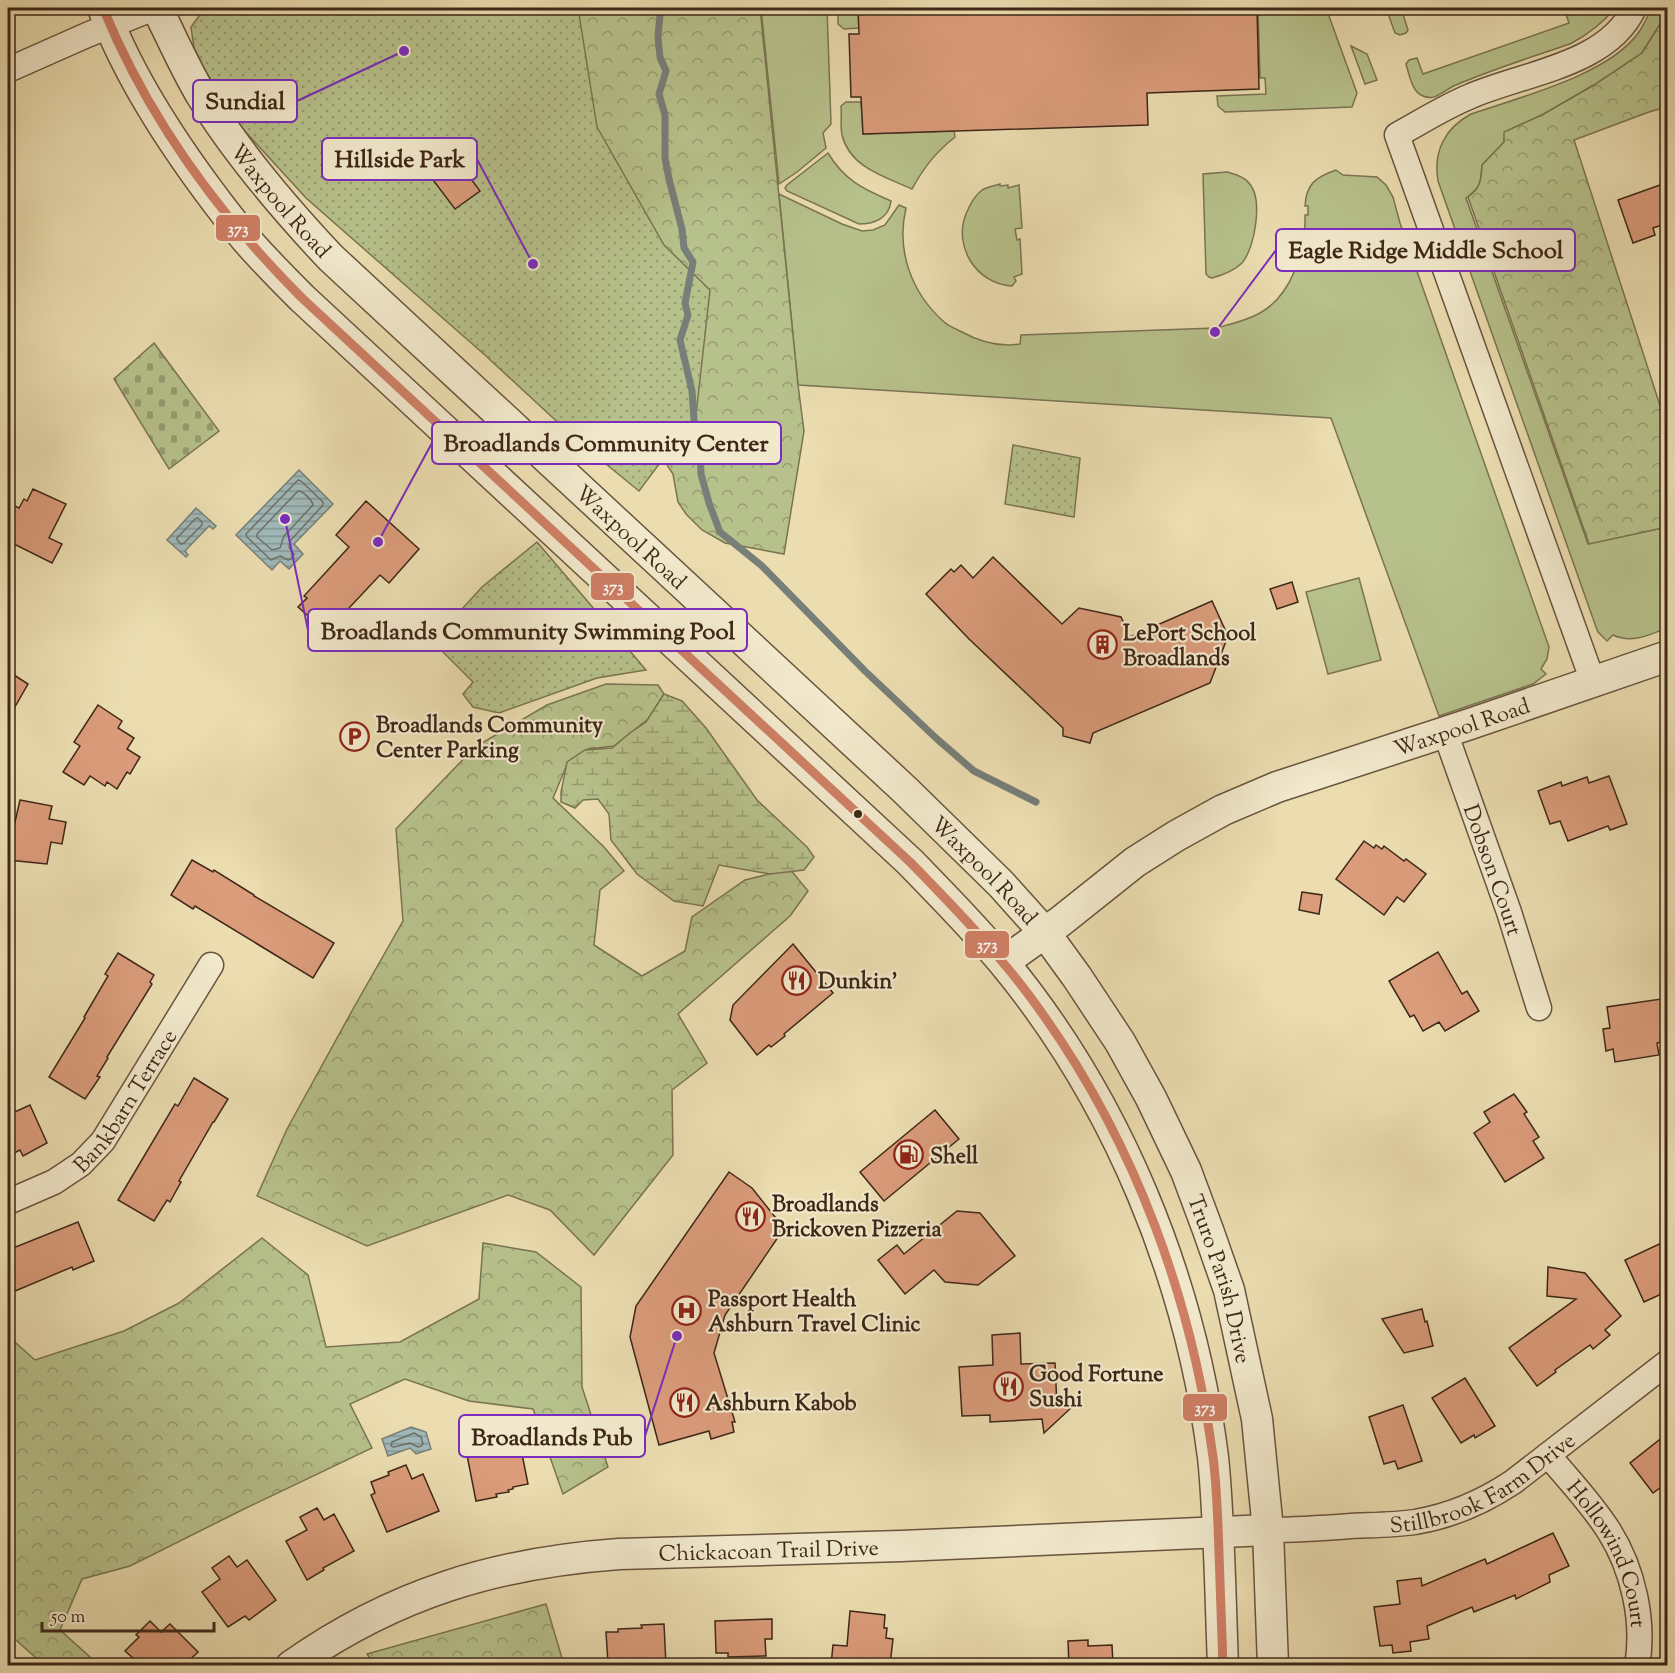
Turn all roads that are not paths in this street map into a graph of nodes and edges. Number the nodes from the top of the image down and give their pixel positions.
1 (155, 8) edge
2 (1634, 8) edge
3 (107, 17) edge
4 (8, 70) edge
5 (1668, 656) edge
6 (1593, 682) junction
7 (1444, 732) junction
8 (1045, 933) junction
9 (1004, 962) junction
10 (211, 965) dead end
11 (1539, 1008) dead end
12 (8, 1202) edge
13 (1668, 1362) edge
14 (1548, 1455) junction
15 (1268, 1530) junction
16 (1218, 1533) junction
17 (291, 1665) edge
18 (1223, 1665) edge
19 (1273, 1665) edge
20 (1637, 1665) edge

1 - 3 street
1 - 8 street, Waxpool Road
2 - 6 street
3 - 4 street
3 - 9 street
5 - 6 street, Waxpool Road
6 - 7 street, Waxpool Road
7 - 8 street, Waxpool Road
7 - 11 street, Dobson Court
8 - 9 street, Waxpool Road
8 - 15 street, Truro Parish Drive
9 - 16 street, Truro Parish Drive
10 - 12 street, Bankbarn Terrace
13 - 14 street, Stillbrook Farm Drive
14 - 15 street, Stillbrook Farm Drive
14 - 20 street, Hollowind Court
15 - 16 street, Chickacoan Trail Drive
15 - 19 street, Truro Parish Drive
16 - 17 street, Chickacoan Trail Drive
16 - 18 street, Truro Parish Drive

